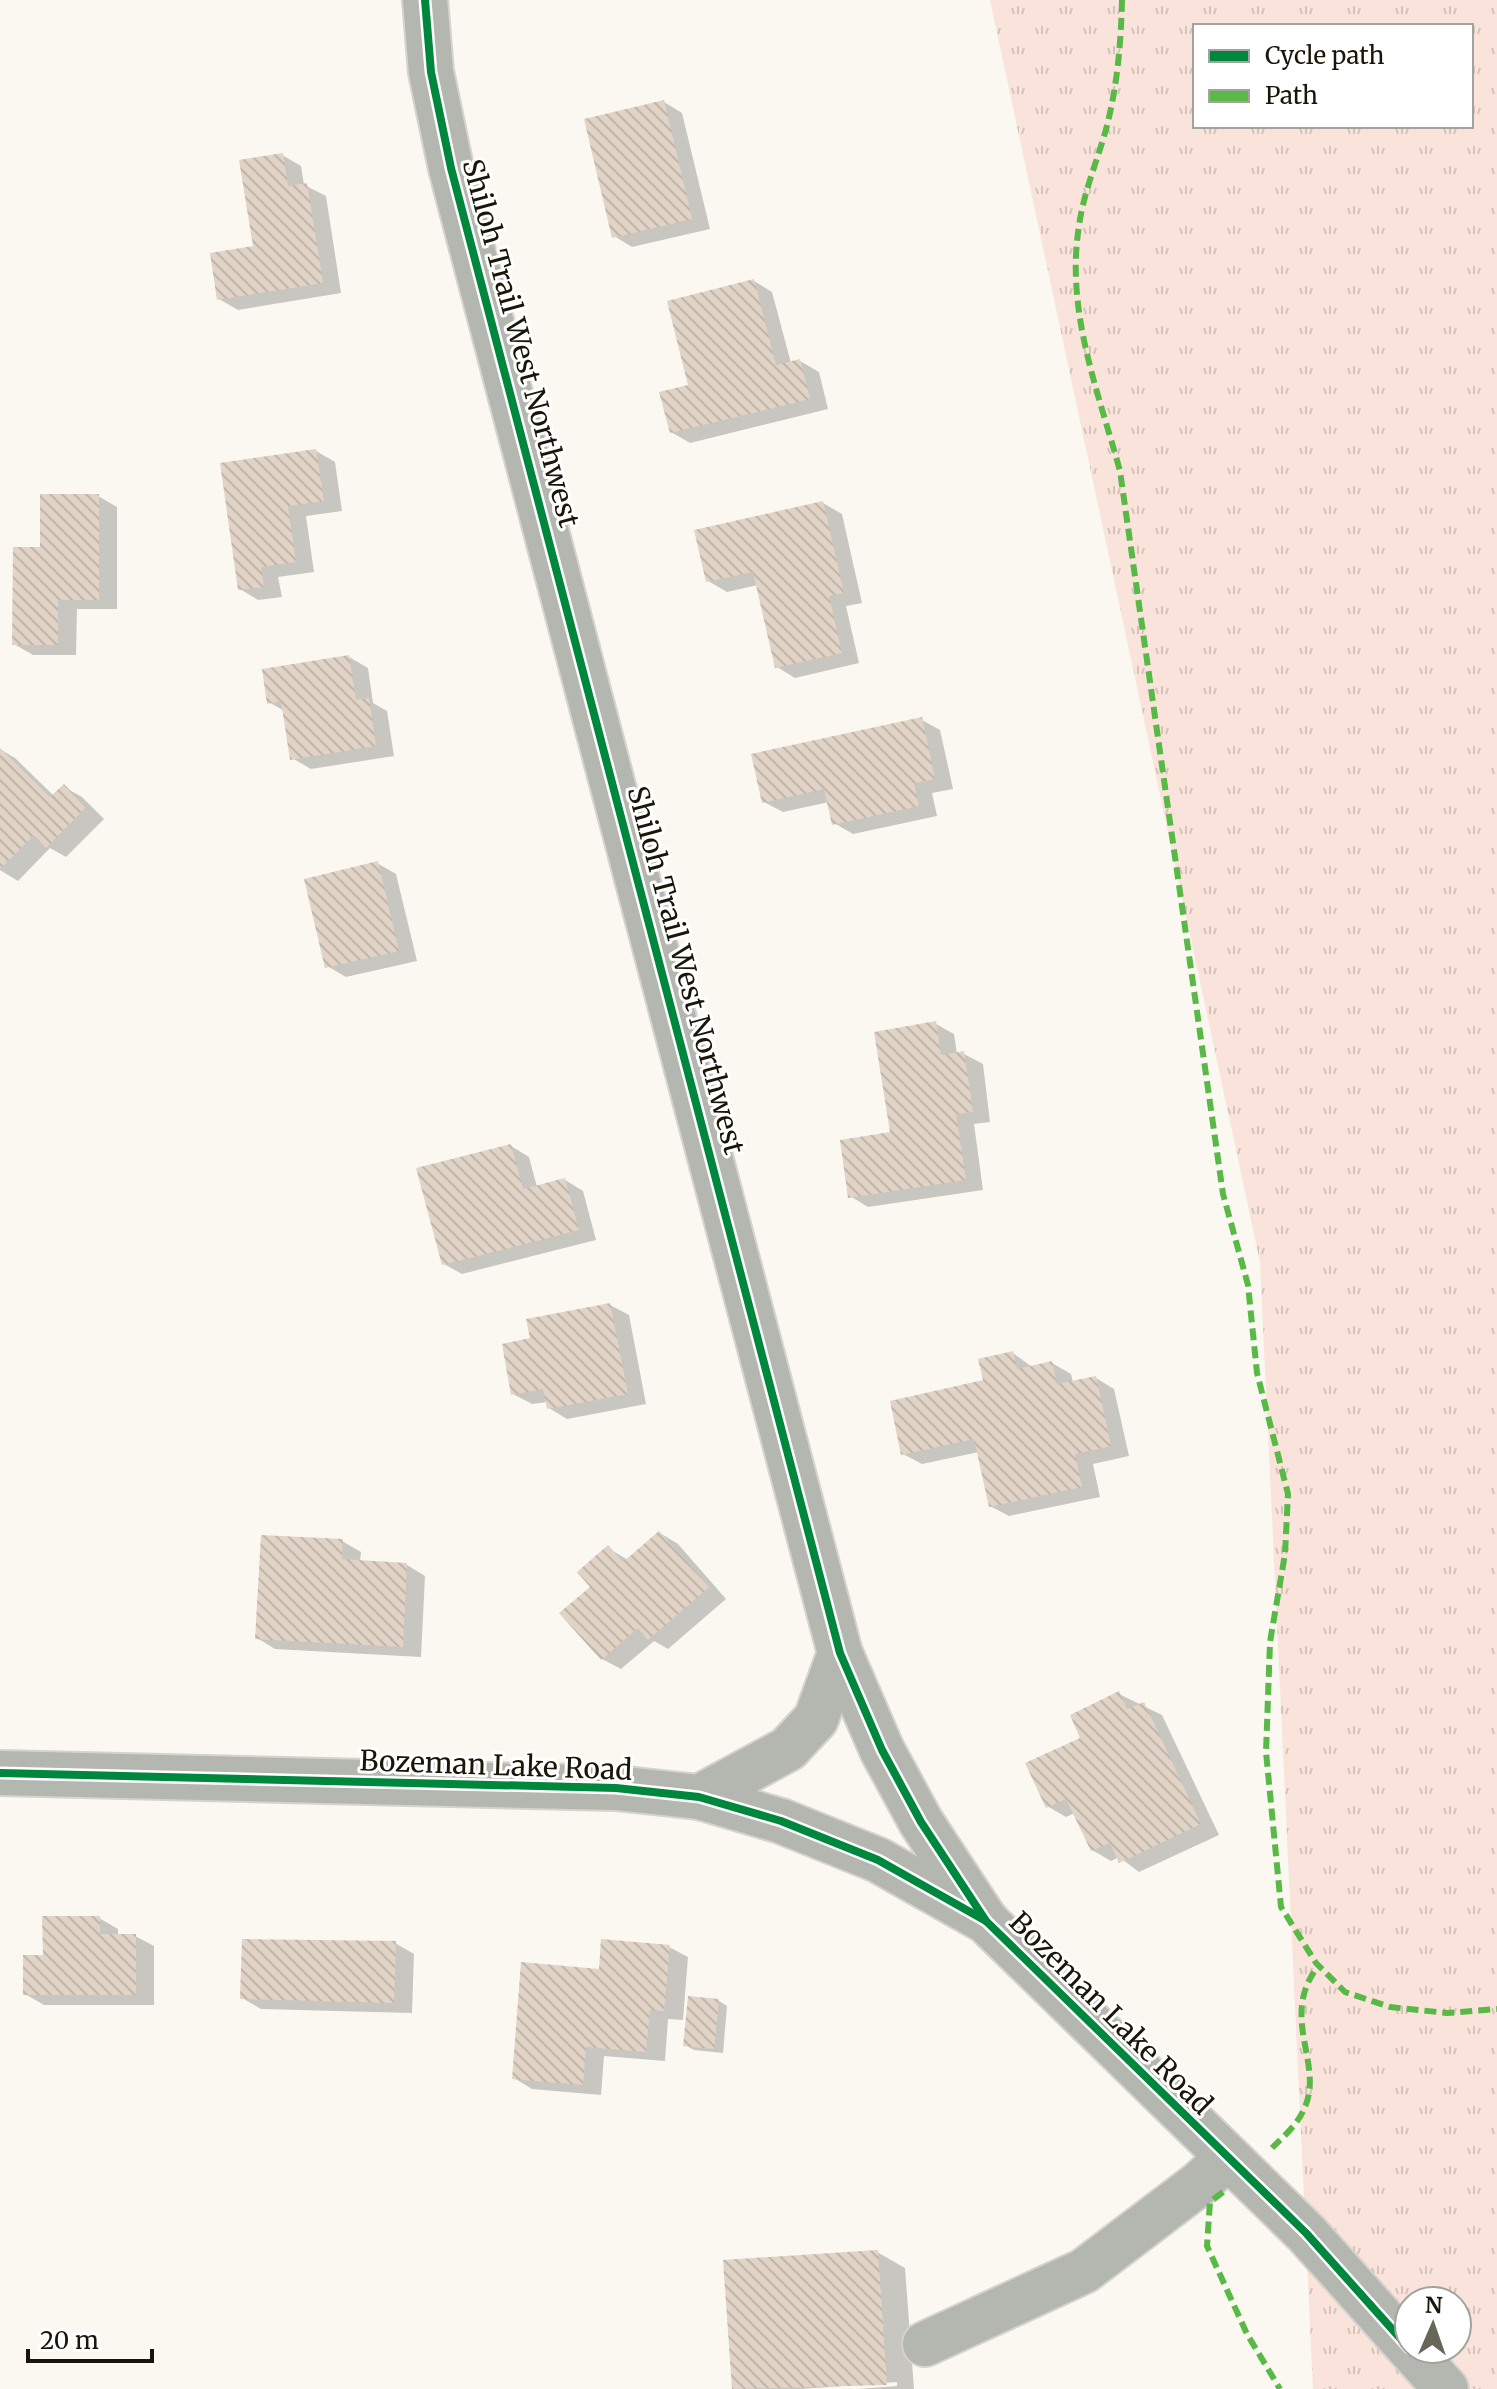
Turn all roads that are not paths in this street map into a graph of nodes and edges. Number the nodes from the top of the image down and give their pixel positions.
1 (425, 0) edge
2 (840, 1653) junction
3 (0, 1773) edge
4 (699, 1797) junction
5 (986, 1921) junction
6 (1227, 2158) junction
7 (1393, 2330) edge
8 (925, 2344) dead end
9 (1424, 2365) edge
10 (1446, 2389) edge

1 - 2 street, Shiloh Trail West Northwest
2 - 4 street
2 - 5 street, Shiloh Trail West Northwest
3 - 4 street, Bozeman Lake Road
4 - 5 street, Bozeman Lake Road
5 - 6 street, Bozeman Lake Road
6 - 7 street, Bozeman Lake Road
6 - 8 street
9 - 10 street, Bozeman Lake Road

